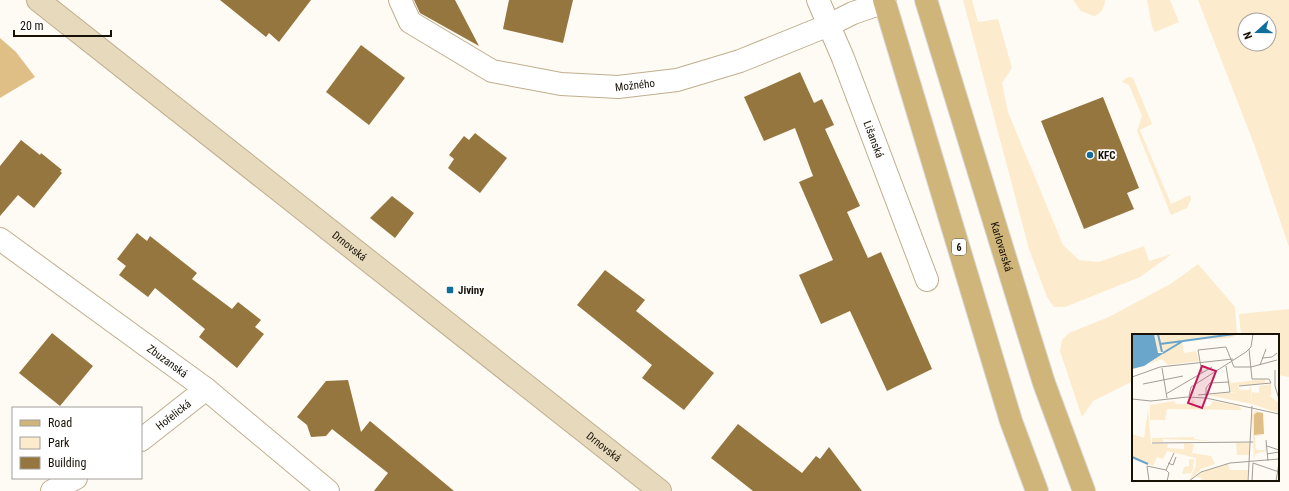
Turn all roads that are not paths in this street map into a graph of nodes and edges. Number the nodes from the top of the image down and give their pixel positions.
1 (38, 0) edge
2 (400, 0) edge
3 (818, 0) edge
4 (926, 0) edge
5 (884, 1) edge
6 (829, 25) junction
7 (0, 239) edge
8 (927, 280) dead end
9 (206, 389) junction
10 (142, 439) edge
11 (74, 479) edge
12 (52, 491) edge
13 (328, 491) edge
14 (660, 491) edge
15 (1037, 491) edge
16 (1084, 491) edge

1 - 14 main road, Drnovská
2 - 6 street, Možného
3 - 6 street, Lišanská
4 - 16 main road, Karlovarská
5 - 6 street, Možného
5 - 15 main road, 6
6 - 8 street, Lišanská
7 - 9 street, Zbuzanská
9 - 10 street, Hořelická
9 - 13 street, Zbuzanská
11 - 12 street

